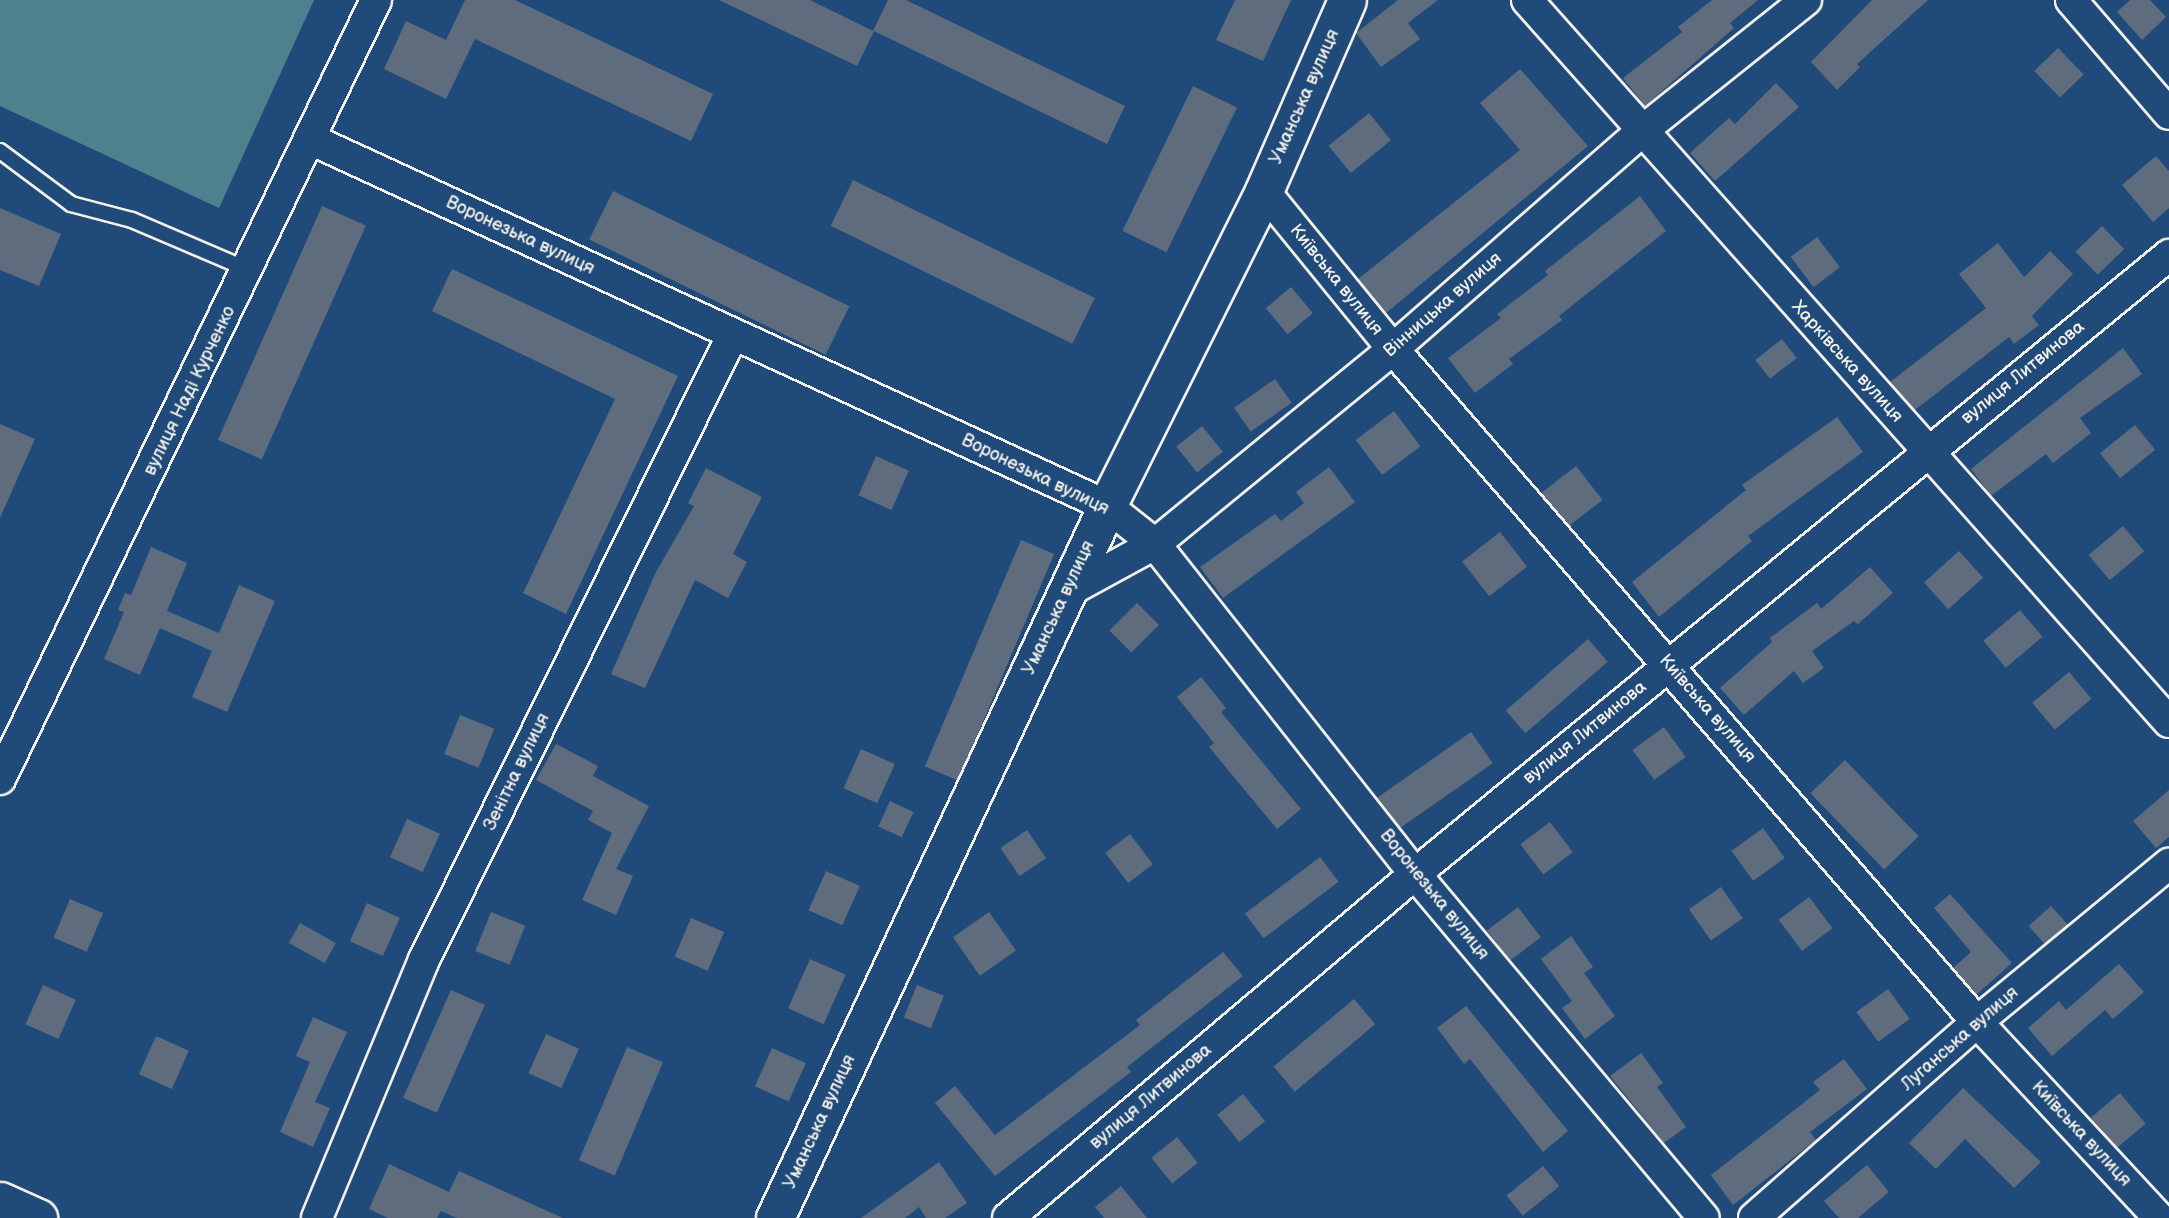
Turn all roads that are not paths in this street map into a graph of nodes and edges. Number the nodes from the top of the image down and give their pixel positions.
1 (376, 0) edge
2 (1347, 0) edge
3 (1527, 0) edge
4 (1806, 0) edge
5 (2071, 0) edge
6 (2169, 114) edge
7 (1643, 131) junction
8 (310, 139) junction
9 (0, 151) edge
10 (1264, 191) junction
11 (2169, 256) edge
12 (248, 270) junction
13 (733, 334) junction
14 (1393, 349) junction
15 (1926, 450) junction
16 (1107, 506) junction
17 (1156, 544) junction
18 (1067, 592) junction
19 (1669, 664) junction
20 (2169, 722) edge
21 (0, 779) edge
22 (2169, 864) edge
23 (1415, 873) junction
24 (1977, 1023) junction
25 (0, 1201) edge
26 (38, 1218) edge
27 (317, 1218) edge
28 (775, 1218) edge
29 (1008, 1218) edge
30 (1704, 1218) edge
31 (1754, 1218) edge
32 (2159, 1218) edge

1 - 8 street, вулиця Наді Курченко
2 - 10 street, Уманська вулиця
3 - 7 street, Харківська вулиця
4 - 7 street, Вінницька вулиця
5 - 6 street
7 - 14 street, Вінницька вулиця
7 - 15 street, Харківська вулиця
8 - 12 street, вулиця Наді Курченко
8 - 13 street, Воронезька вулиця
9 - 12 lane
10 - 14 street, Київська вулиця
10 - 16 street, Уманська вулиця
11 - 15 street, вулиця Литвинова
12 - 21 street, вулиця Наді Курченко
13 - 16 street, Воронезька вулиця
13 - 27 street, Зенітна вулиця
14 - 17 street, Вінницька вулиця
14 - 19 street, Київська вулиця
15 - 19 street, вулиця Литвинова
15 - 20 street, Харківська вулиця
16 - 17 street, Воронезька вулиця
16 - 18 street, Уманська вулиця
17 - 18 street, Вінницька вулиця
17 - 23 street, Воронезька вулиця
18 - 28 street, Уманська вулиця
19 - 23 street, вулиця Литвинова
19 - 24 street, Київська вулиця
22 - 24 street, Луганська вулиця
23 - 29 street, вулиця Литвинова
23 - 30 street, Воронезька вулиця
24 - 31 street, Луганська вулиця
24 - 32 street, Київська вулиця
25 - 26 street

